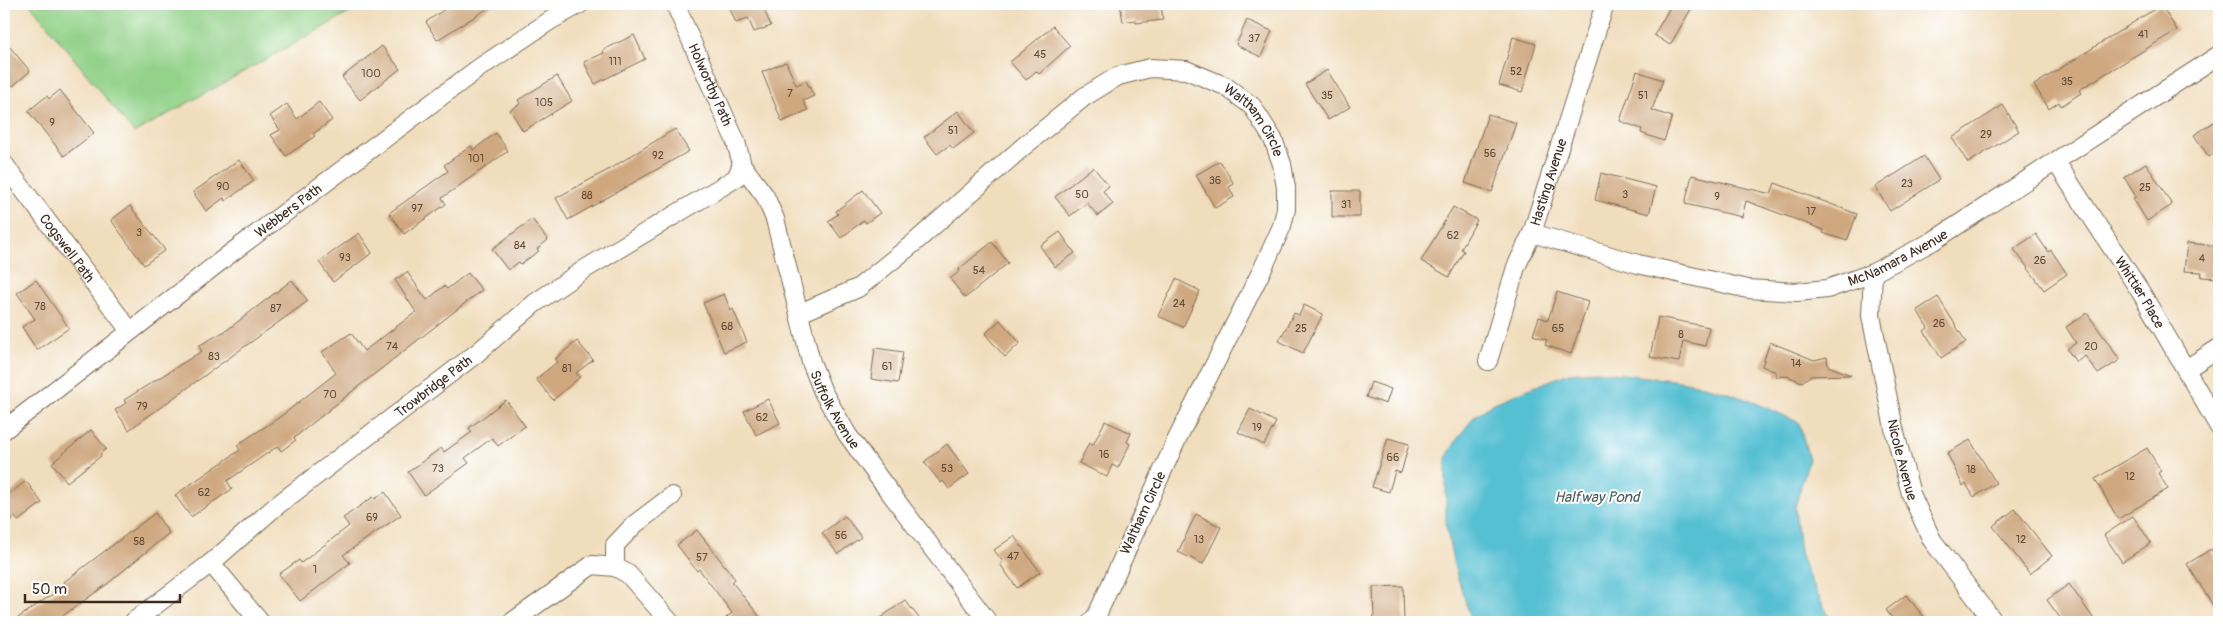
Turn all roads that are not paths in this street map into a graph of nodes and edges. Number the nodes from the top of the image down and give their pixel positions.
1 (580, 4) edge
2 (675, 4) edge
3 (1605, 4) edge
4 (2219, 55) edge
5 (2056, 162) junction
6 (4, 164) edge
7 (742, 165) junction
8 (1532, 233) junction
9 (1873, 273) junction
10 (800, 313) junction
11 (130, 331) junction
12 (2219, 348) edge
13 (1488, 361) dead end
14 (2186, 369) junction
15 (2219, 427) edge
16 (4, 430) edge
17 (672, 496) dead end
18 (211, 563) junction
19 (615, 567) junction
20 (133, 622) edge
21 (260, 622) edge
22 (512, 622) edge
23 (670, 622) edge
24 (988, 622) edge
25 (1091, 622) edge
26 (1994, 622) edge

1 - 11 street, Webbers Path
2 - 7 street, Holworthy Path
3 - 8 street, Hasting Avenue
4 - 5 street, McNamara Avenue
5 - 9 street, McNamara Avenue
5 - 14 street, Whittier Place
6 - 11 street, Cogswell Path
7 - 10 street, Suffolk Avenue
7 - 18 street, Trowbridge Path
8 - 9 street, McNamara Avenue
8 - 13 street, Hasting Avenue
9 - 26 street, Nicole Avenue
10 - 24 street, Suffolk Avenue
10 - 25 street, Waltham Circle
11 - 16 street, Webbers Path
12 - 14 street
14 - 15 street, Whittier Place
17 - 19 street
18 - 20 street, Trowbridge Path
18 - 21 street
19 - 22 street
19 - 23 street

